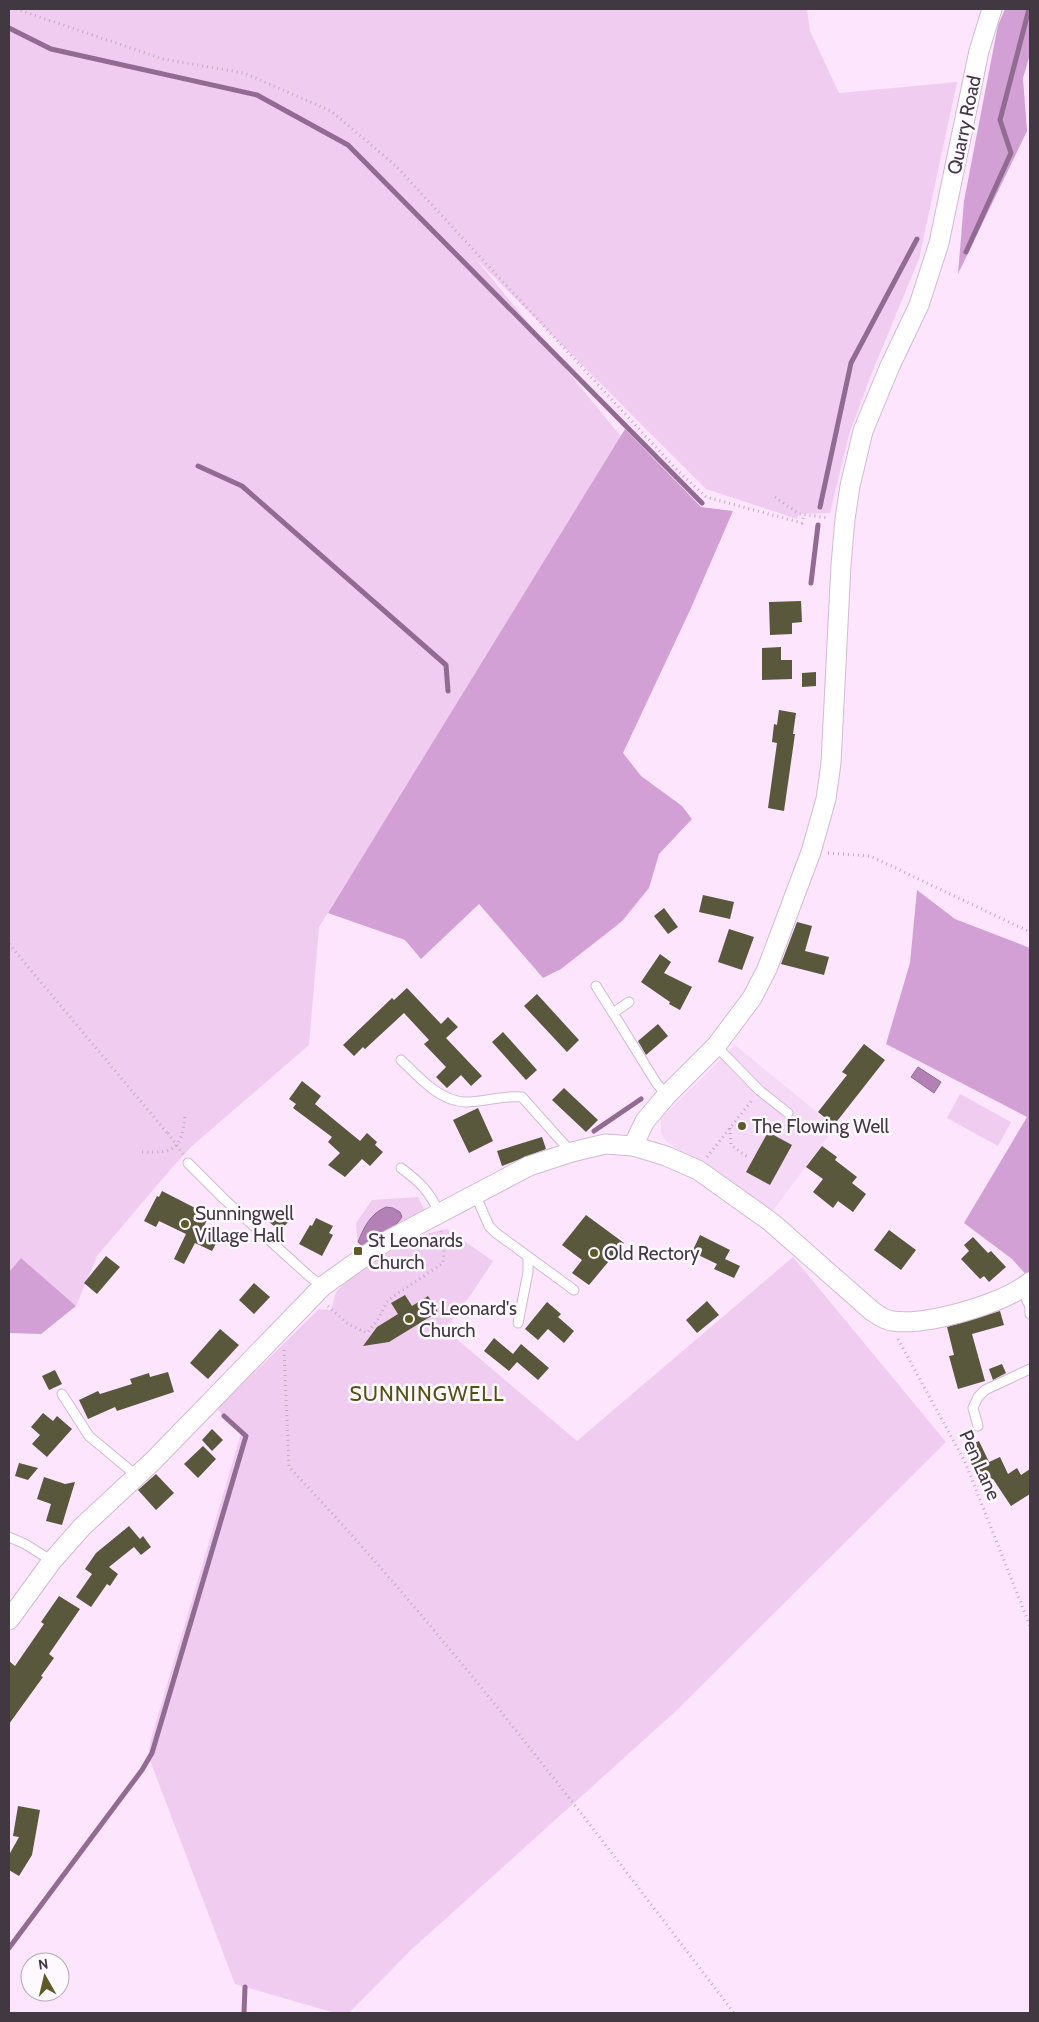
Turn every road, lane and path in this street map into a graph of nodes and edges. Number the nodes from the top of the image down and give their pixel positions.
1 (16, 9) edge
2 (991, 9) edge
3 (775, 498) dead end
4 (804, 515) junction
5 (832, 518) dead end
6 (811, 852) junction
7 (1030, 932) edge
8 (9, 944) edge
9 (596, 986) dead end
10 (629, 1002) dead end
11 (613, 1013) junction
12 (716, 1046) junction
13 (401, 1060) dead end
14 (759, 1090) junction
15 (667, 1095) junction
16 (788, 1113) dead end
17 (185, 1116) dead end
18 (730, 1127) junction
19 (177, 1145) junction
20 (633, 1146) junction
21 (142, 1152) dead end
22 (572, 1152) junction
23 (749, 1158) dead end
24 (186, 1159) joint
25 (401, 1168) dead end
26 (698, 1170) junction
27 (475, 1194) junction
28 (436, 1214) junction
29 (528, 1257) junction
30 (1026, 1286) edge
31 (319, 1290) junction
32 (574, 1290) dead end
33 (1030, 1314) edge
34 (892, 1321) junction
35 (518, 1322) dead end
36 (272, 1337) junction
37 (1030, 1369) edge
38 (62, 1394) dead end
39 (978, 1426) dead end
40 (137, 1476) junction
41 (9, 1537) edge
42 (52, 1560) junction
43 (9, 1620) edge
44 (1030, 1626) edge
45 (734, 2013) edge

1 - 4 path
2 - 6 street, Quarry Road
3 - 4 path
4 - 5 path
6 - 7 path
6 - 12 street, Quarry Road
8 - 19 path
9 - 11 lane
10 - 11 lane
11 - 15 lane
12 - 14 lane
12 - 15 street, Quarry Road
13 - 22 lane
14 - 16 lane
14 - 18 path
15 - 20 street, Quarry Road
17 - 19 path
18 - 23 path
18 - 26 path
19 - 21 path
19 - 24 path
20 - 22 street
20 - 26 street
22 - 27 street
24 - 31 lane
25 - 28 lane
26 - 34 street
27 - 28 street
27 - 29 lane
28 - 31 street
28 - 31 path
29 - 32 lane
29 - 35 lane
30 - 33 lane
30 - 34 street
31 - 36 street
34 - 44 path, Pen Lane
36 - 40 street
36 - 45 path
37 - 39 lane
38 - 40 lane
40 - 42 street
41 - 42 lane
42 - 43 street

